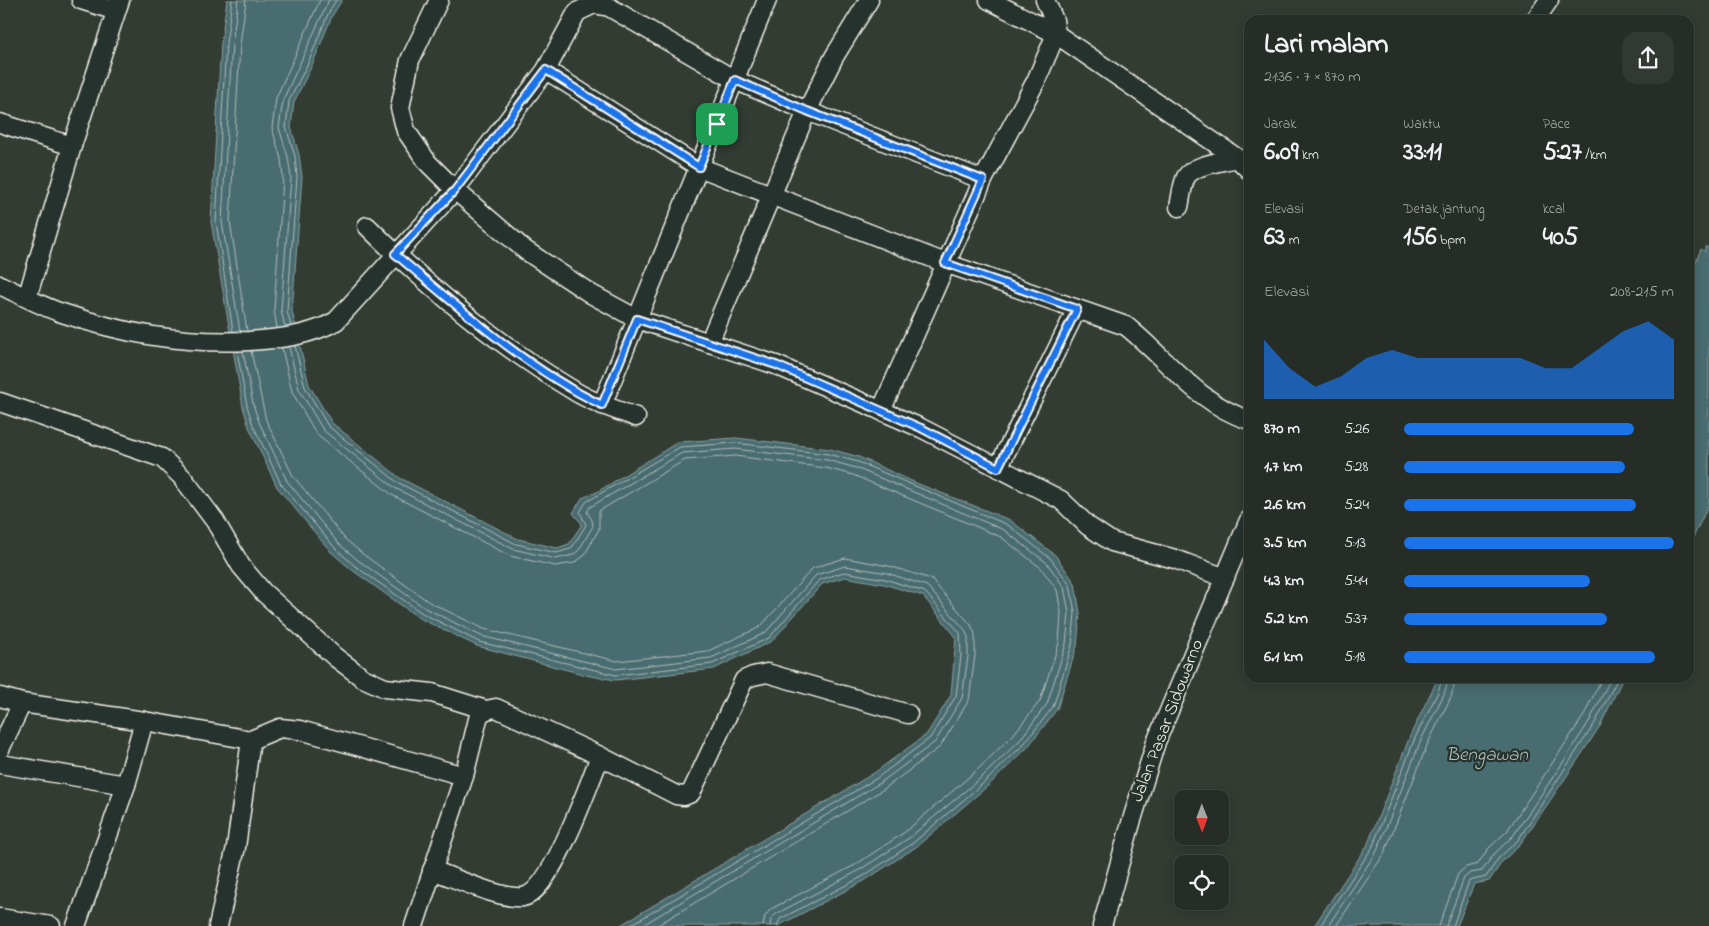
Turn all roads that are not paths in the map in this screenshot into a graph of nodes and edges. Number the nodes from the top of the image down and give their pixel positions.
1 (81, 0) edge
2 (439, 0) edge
3 (767, 0) edge
4 (869, 0) edge
5 (989, 0) edge
6 (1045, 0) edge
7 (1548, 0) edge
8 (118, 6) edge
9 (1539, 15) edge
10 (1056, 34) junction
11 (546, 70) junction
12 (735, 80) junction
13 (807, 111) junction
14 (0, 123) edge
15 (72, 146) junction
16 (1243, 164) edge
17 (699, 167) junction
18 (983, 180) junction
19 (455, 190) junction
20 (773, 195) junction
21 (1179, 208) dead end
22 (367, 226) dead end
23 (395, 254) junction
24 (945, 263) junction
25 (0, 286) edge
26 (27, 298) junction
27 (1077, 309) junction
28 (637, 319) junction
29 (709, 343) junction
30 (0, 402) edge
31 (602, 405) junction
32 (881, 411) junction
33 (636, 417) dead end
34 (1244, 417) edge
35 (998, 468) junction
36 (1244, 532) edge
37 (1225, 578) junction
38 (0, 697) edge
39 (22, 703) junction
40 (486, 710) junction
41 (908, 714) dead end
42 (144, 721) junction
43 (251, 740) junction
44 (0, 749) edge
45 (600, 756) junction
46 (0, 764) edge
47 (464, 776) junction
48 (126, 785) junction
49 (432, 870) junction
50 (0, 918) edge
51 (51, 926) edge
52 (76, 926) edge
53 (218, 926) edge
54 (414, 926) edge
55 (1102, 926) edge

1 - 8 street
2 - 19 street
3 - 12 street
4 - 13 street
5 - 10 street
6 - 10 street
7 - 9 street
8 - 15 street
10 - 16 street
10 - 18 street
11 - 12 street
11 - 17 street
11 - 19 street
12 - 13 street
12 - 17 street
13 - 18 street
13 - 20 street
14 - 15 street
15 - 26 street
16 - 21 street
17 - 20 street
17 - 28 street
18 - 24 street
19 - 23 street
19 - 28 street
20 - 24 street
20 - 29 street
22 - 23 street
23 - 26 street
23 - 31 street
24 - 27 street
24 - 32 street
25 - 26 street
27 - 34 street
27 - 35 street
28 - 29 street
28 - 31 street
29 - 32 street
30 - 40 street
31 - 33 street
32 - 35 street
35 - 37 street
36 - 37 street, Jalan Pasar Sidowarno
37 - 55 street, Jalan Pasar Sidowarno
38 - 39 street
39 - 42 street
39 - 44 street
40 - 45 street
40 - 47 street
41 - 45 street
42 - 43 street
42 - 48 street
43 - 47 street
43 - 53 street
45 - 49 street
46 - 48 street
47 - 49 street
48 - 52 street
49 - 54 street
50 - 51 street

